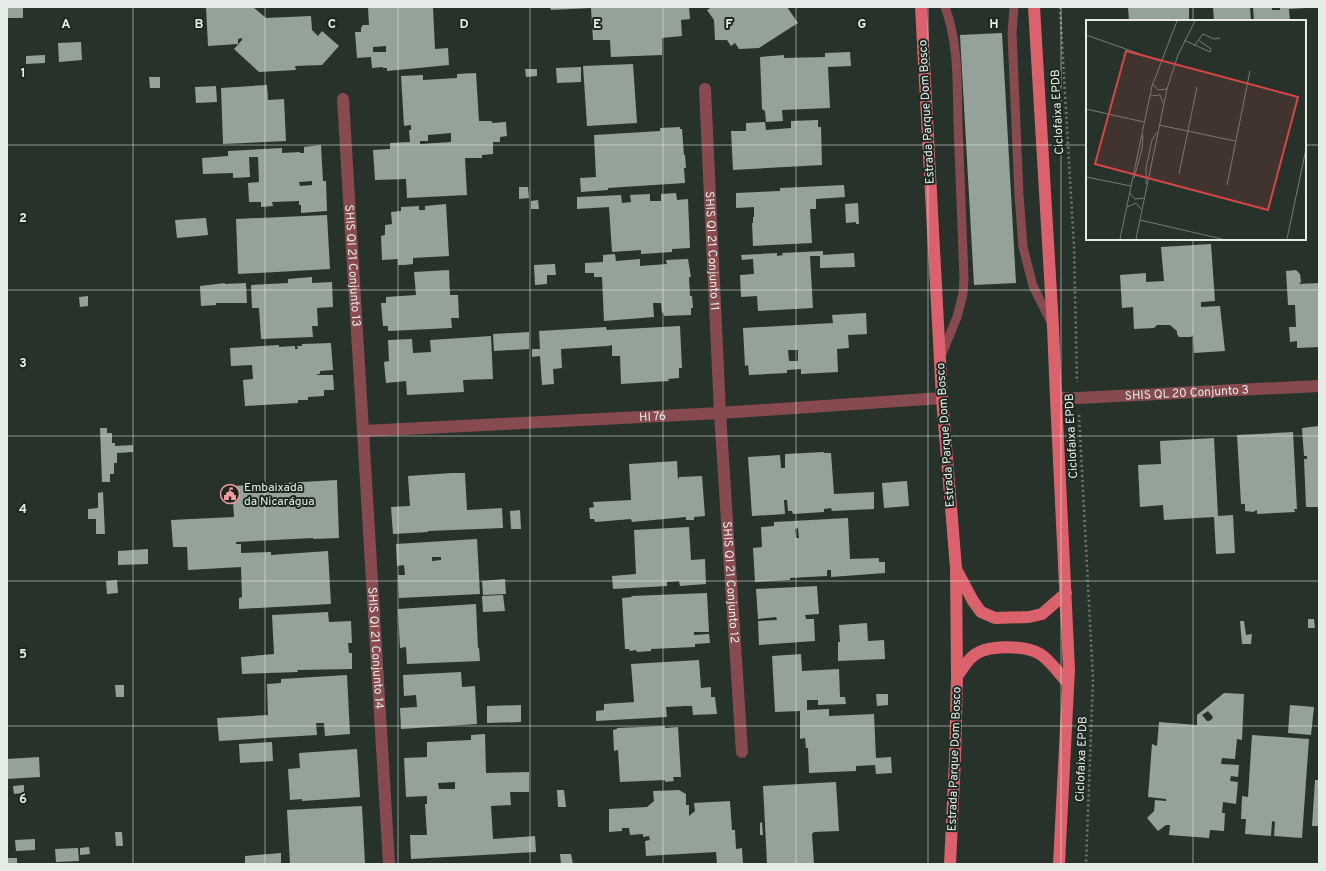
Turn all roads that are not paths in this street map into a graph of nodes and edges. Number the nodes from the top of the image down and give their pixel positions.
1 (921, 7) edge
2 (945, 7) edge
3 (1014, 7) edge
4 (1034, 7) edge
5 (705, 89) dead end
6 (343, 100) dead end
7 (1053, 327) junction
8 (939, 360) junction
9 (1319, 386) edge
10 (942, 398) junction
11 (1056, 398) junction
12 (720, 413) junction
13 (364, 432) junction
14 (956, 568) junction
15 (1066, 593) junction
16 (957, 676) junction
17 (1068, 683) junction
18 (742, 752) dead end
19 (389, 864) edge
20 (950, 864) edge
21 (1060, 864) edge

1 - 8 main road, Estrada Parque Dom Bosco
2 - 8 lane
3 - 7 lane
4 - 7 main road
5 - 12 street, SHIS QI 21 Conjunto 11
6 - 13 street, SHIS QI 21 Conjunto 13
7 - 11 main road
8 - 10 main road, Estrada Parque Dom Bosco
9 - 11 street, SHIS QL 20 Conjunto 3
10 - 12 street, HI 76
10 - 14 main road, Estrada Parque Dom Bosco
11 - 15 main road
12 - 13 street, HI 76
12 - 18 street, SHIS QI 21 Conjunto 12
13 - 19 street, SHIS QI 21 Conjunto 14
14 - 15 main road
14 - 16 main road, Estrada Parque Dom Bosco
15 - 17 main road
16 - 17 main road
16 - 20 main road, Estrada Parque Dom Bosco
17 - 21 main road

